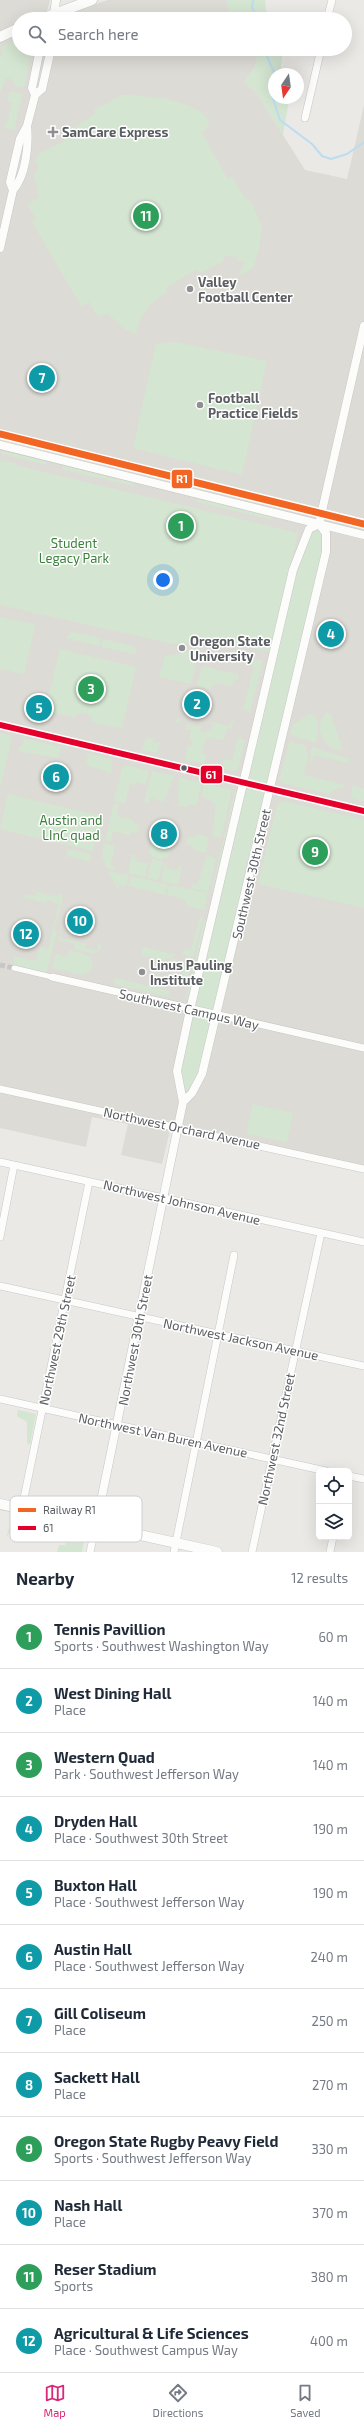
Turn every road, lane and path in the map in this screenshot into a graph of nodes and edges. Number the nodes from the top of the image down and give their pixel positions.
1 (56, 0) edge
2 (92, 0) edge
3 (332, 0) edge
4 (54, 12) edge
5 (64, 12) edge
6 (329, 12) edge
7 (12, 31) edge
8 (0, 36) edge
9 (39, 56) edge
10 (49, 56) edge
11 (319, 56) edge
12 (35, 95) junction
13 (305, 118) dead end
14 (0, 248) edge
15 (364, 326) edge
16 (0, 445) edge
17 (319, 524) junction
18 (364, 535) edge
19 (0, 725) edge
20 (244, 782) junction
21 (272, 788) junction
22 (364, 811) edge
23 (14, 968) tunnel mouth
24 (52, 977) joint
25 (190, 1010) junction
26 (218, 1015) junction
27 (364, 1048) edge
28 (0, 1089) edge
29 (183, 1102) junction
30 (177, 1127) junction
31 (0, 1162) edge
32 (14, 1165) junction
33 (364, 1169) edge
34 (89, 1182) junction
35 (163, 1198) junction
36 (321, 1233) junction
37 (0, 1236) edge
38 (364, 1242) edge
39 (234, 1255) dead end
40 (0, 1286) edge
41 (65, 1300) junction
42 (140, 1317) junction
43 (218, 1334) junction
44 (296, 1351) junction
45 (364, 1366) edge
46 (0, 1399) edge
47 (43, 1409) junction
48 (117, 1425) junction
49 (196, 1443) junction
50 (272, 1459) junction
51 (316, 1469) edge
52 (352, 1477) edge
53 (364, 1479) edge
54 (24, 1496) edge
55 (102, 1496) edge
56 (0, 1504) edge
57 (10, 1506) edge
58 (142, 1538) edge
59 (332, 1540) edge
60 (92, 1542) edge
61 (175, 1547) edge
62 (90, 1552) edge
63 (217, 1552) edge
64 (252, 1552) edge
65 (330, 1552) edge

1 - 4 street
2 - 5 main road
3 - 6 street
7 - 8 main road
9 - 12 street
10 - 12 street
11 - 13 street
12 - 14 street
15 - 17 street
16 - 17 street
17 - 18 street
17 - 20 street, Southwest 30th Street
17 - 21 street, Southwest 30th Street
19 - 20 street
20 - 21 street
20 - 25 street, Southwest 30th Street
21 - 22 street
21 - 26 street, Southwest 30th Street
23 - 24 street, Southwest Campus Way
24 - 25 street, Southwest Campus Way
25 - 26 street, Southwest Campus Way
25 - 29 street, Southwest 30th Street
26 - 27 street, Southwest Campus Way
26 - 29 street, Southwest 30th Street
28 - 30 street, Northwest Orchard Avenue
29 - 30 street, Southwest 30th Street
30 - 33 street, Northwest Orchard Avenue
30 - 35 street, Northwest 30th Street
31 - 32 street, Northwest Johnson Avenue
32 - 34 street, Northwest Johnson Avenue
32 - 37 street
34 - 35 street, Northwest Johnson Avenue
34 - 41 street, Northwest 29th Street
35 - 36 street, Northwest Johnson Avenue
35 - 42 street, Northwest 30th Street
36 - 38 street, Northwest Johnson Avenue
36 - 44 street, Northwest 32nd Street
39 - 43 street
40 - 41 street, Northwest Jackson Avenue
41 - 42 street, Northwest Jackson Avenue
41 - 47 street, Northwest 29th Street
42 - 43 street, Northwest Jackson Avenue
42 - 48 street, Northwest 30th Street
43 - 44 street, Northwest Jackson Avenue
43 - 49 street
44 - 45 street, Northwest Jackson Avenue
44 - 50 street, Northwest 32nd Street
46 - 47 street, Northwest Van Buren Avenue
47 - 48 street, Northwest Van Buren Avenue
47 - 54 street, Northwest 29th Street
48 - 49 street, Northwest Van Buren Avenue
48 - 55 street, Northwest 30th Street
49 - 50 street, Northwest Van Buren Avenue
49 - 61 street
50 - 51 street, Northwest Van Buren Avenue
50 - 64 street, Northwest 32nd Street
52 - 53 street
56 - 57 main road
58 - 61 main road
59 - 65 street
60 - 62 street, Northwest 30th Street
61 - 63 main road

